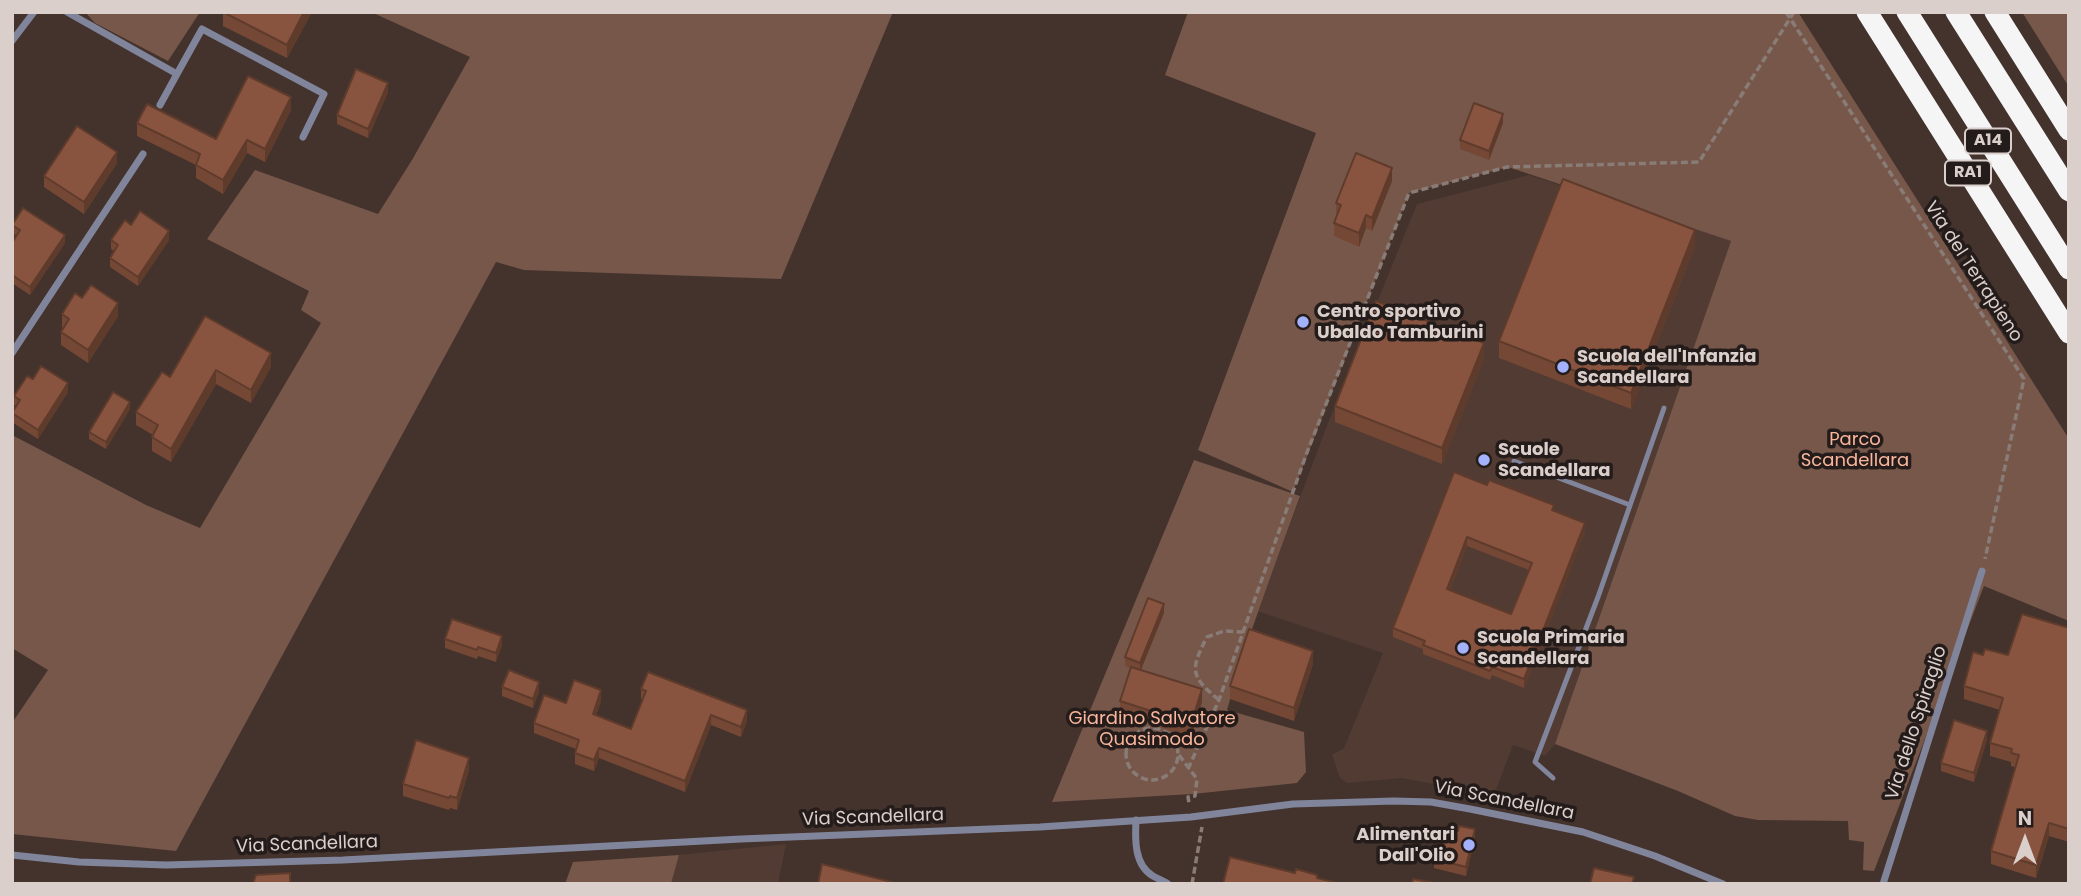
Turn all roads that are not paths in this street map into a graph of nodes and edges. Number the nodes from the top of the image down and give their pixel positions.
1 (34, 12) edge
2 (67, 12) edge
3 (1867, 12) edge
4 (1906, 12) edge
5 (1956, 12) edge
6 (1995, 12) edge
7 (12, 41) edge
8 (177, 74) junction
9 (160, 105) dead end
10 (2069, 130) edge
11 (303, 137) dead end
12 (143, 155) dead end
13 (2069, 191) edge
14 (2069, 269) edge
15 (2069, 333) edge
16 (12, 353) edge
17 (1664, 408) dead end
18 (1514, 461) dead end
19 (1630, 505) junction
20 (1982, 572) road end
21 (1553, 778) dead end
22 (1136, 820) junction
23 (12, 855) edge
24 (1168, 884) edge
25 (1723, 884) edge
26 (1883, 884) edge

1 - 7 street
2 - 8 street
3 - 15 highway, RA1
4 - 14 highway, A14
5 - 13 highway, A14
6 - 10 highway
8 - 9 street
8 - 11 street
12 - 16 street
17 - 19 lane
18 - 19 lane
19 - 21 lane
20 - 26 street, Via dello Spiraglio
22 - 23 street, Via Scandellara
22 - 24 street
22 - 25 street, Via Scandellara

